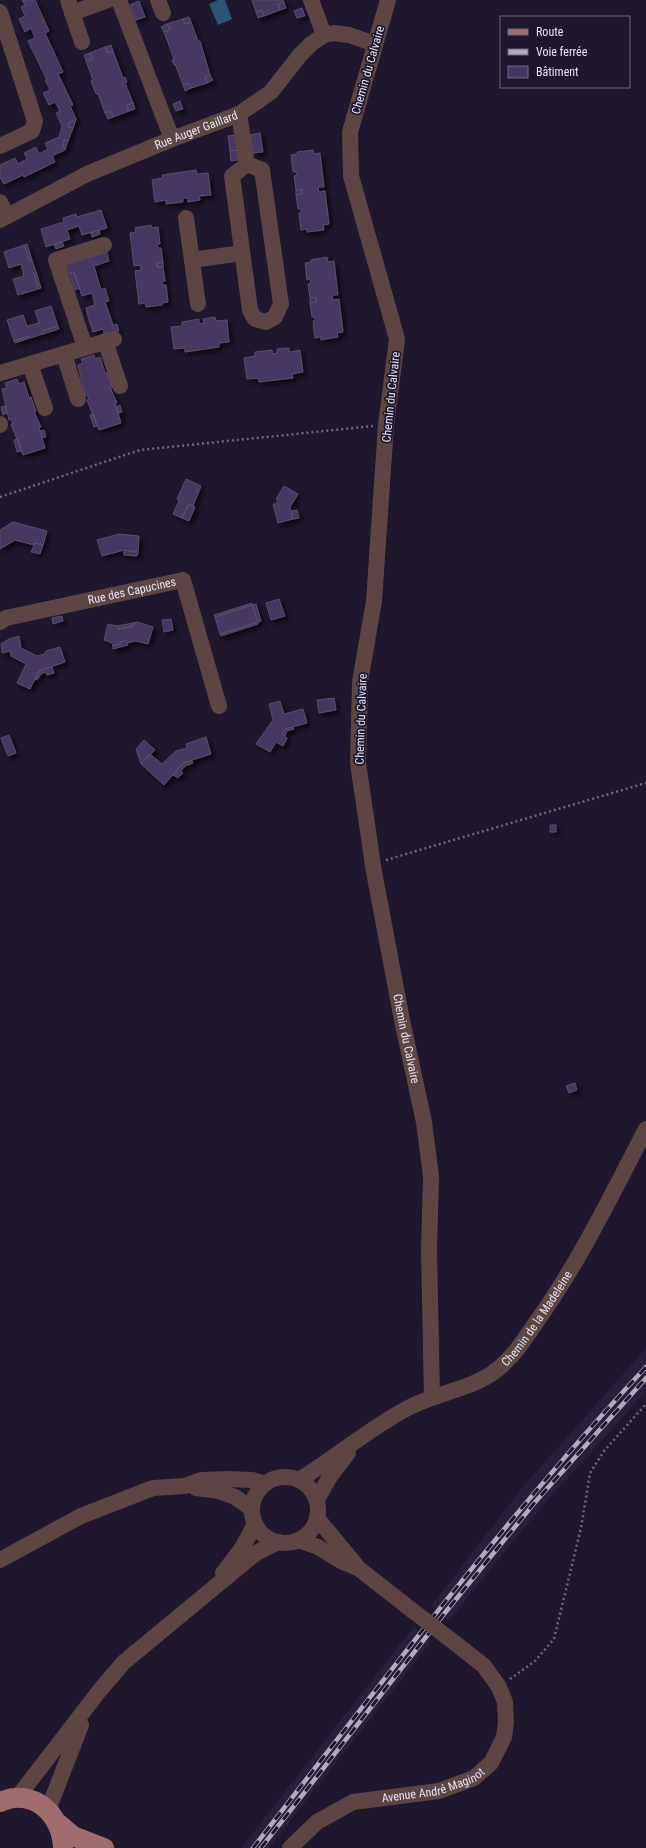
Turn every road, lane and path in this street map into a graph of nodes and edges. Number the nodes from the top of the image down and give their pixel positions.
1 (108, 0) edge
2 (119, 0) edge
3 (311, 0) edge
4 (388, 0) edge
5 (70, 7) edge
6 (0, 12) edge
7 (324, 35) junction
8 (82, 42) dead end
9 (375, 44) junction
10 (239, 114) junction
11 (172, 139) junction
12 (0, 146) edge
13 (247, 164) junction
14 (0, 202) edge
15 (4, 218) edge
16 (186, 218) dead end
17 (104, 245) dead end
18 (242, 253) junction
19 (192, 260) junction
20 (198, 304) dead end
21 (85, 347) junction
22 (64, 354) junction
23 (30, 364) junction
24 (0, 373) edge
25 (120, 386) dead end
26 (78, 399) dead end
27 (45, 408) dead end
28 (386, 425) junction
29 (0, 497) edge
30 (0, 622) edge
31 (219, 706) dead end
32 (646, 783) edge
33 (373, 864) junction
34 (646, 1129) edge
35 (432, 1397) junction
36 (646, 1404) edge
37 (361, 1439) junction
38 (299, 1480) junction
39 (265, 1484) junction
40 (184, 1486) junction
41 (317, 1500) junction
42 (253, 1516) junction
43 (317, 1518) junction
44 (299, 1540) junction
45 (278, 1542) junction
46 (0, 1560) edge
47 (358, 1568) junction
48 (217, 1584) junction
49 (499, 1687) junction
50 (88, 1707) junction
51 (9, 1800) edge
52 (53, 1817) junction
53 (63, 1848) edge
54 (104, 1848) edge
55 (290, 1848) edge

1 - 5 street
2 - 11 street
3 - 7 street
4 - 9 street, Chemin du Calvaire
5 - 8 street
6 - 12 street
7 - 9 street
7 - 10 street, Rue Auger Gaillard
9 - 28 street, Chemin du Calvaire
10 - 11 street, Rue Auger Gaillard
10 - 13 street
11 - 15 street, Rue Auger Gaillard
13 - 18 street
13 - 18 street
14 - 15 street
16 - 19 street
17 - 21 street
18 - 19 street
19 - 20 street
21 - 22 street
21 - 25 street
22 - 23 street
22 - 26 street
23 - 24 street
23 - 27 street
28 - 29 path
28 - 33 street, Chemin du Calvaire
30 - 31 street, Rue des Capucines
32 - 33 path
33 - 35 street, Chemin du Calvaire
34 - 35 street, Chemin de la Madeleine
35 - 37 street, Chemin de la Madeleine
36 - 49 path
37 - 38 street
37 - 41 street
38 - 39 street
38 - 41 street
39 - 40 street
39 - 42 street
40 - 42 street
40 - 46 street
41 - 43 street
42 - 45 street
42 - 48 street
43 - 44 street
43 - 47 street
44 - 45 street
44 - 47 street
45 - 48 street
47 - 49 street, Avenue André Maginot, bridge
48 - 50 street
49 - 55 street, Avenue André Maginot
50 - 51 street
50 - 52 street
51 - 52 main road
52 - 53 main road
52 - 54 main road

